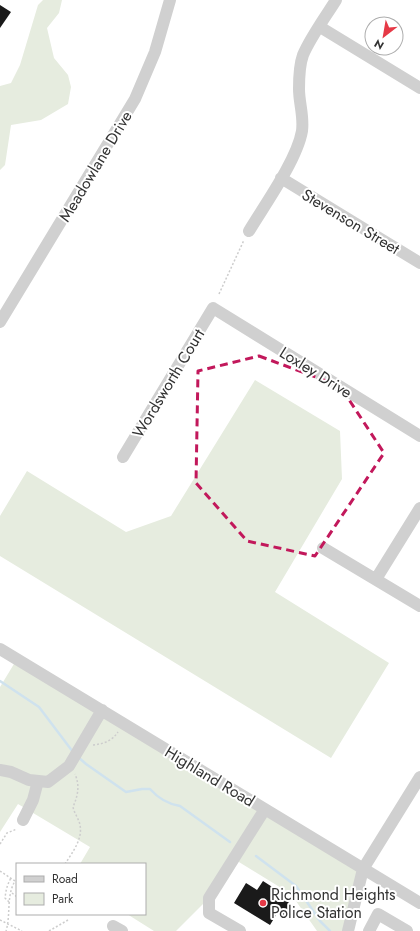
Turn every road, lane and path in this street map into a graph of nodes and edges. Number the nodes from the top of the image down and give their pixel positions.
1 (170, 0) edge
2 (336, 0) edge
3 (320, 27) junction
4 (420, 88) edge
5 (281, 178) junction
6 (249, 231) joint
7 (420, 263) edge
8 (219, 294) dead end
9 (213, 308) joint
10 (0, 322) edge
11 (420, 436) edge
12 (124, 457) dead end
13 (420, 508) edge
14 (323, 548) dead end
15 (376, 579) junction
16 (420, 606) edge
17 (0, 649) edge
18 (102, 710) junction
19 (120, 729) dead end
20 (86, 745) junction
21 (0, 770) edge
22 (420, 777) edge
23 (38, 781) junction
24 (78, 782) dead end
25 (265, 809) junction
26 (23, 820) joint
27 (0, 844) edge
28 (67, 863) edge
29 (363, 869) junction
30 (0, 871) edge
31 (11, 878) junction
32 (12, 893) junction
33 (16, 896) edge
34 (9, 902) junction
35 (420, 903) edge
36 (0, 920) edge
37 (68, 920) dead end
38 (8, 924) junction
39 (6, 931) edge
40 (22, 931) edge
41 (49, 931) edge
42 (240, 931) edge
43 (349, 931) edge
44 (369, 931) edge
45 (407, 931) edge

1 - 10 street, Meadowlane Drive
2 - 3 street
3 - 4 street
3 - 5 street
5 - 6 street
5 - 7 street, Stevenson Street
6 - 8 path
9 - 11 street, Loxley Drive
9 - 12 street, Wordsworth Court
13 - 15 street
14 - 15 street
15 - 16 street
17 - 18 street, Highland Road
18 - 20 street
18 - 25 street, Highland Road
19 - 20 path
20 - 23 street
21 - 23 street
22 - 29 street
23 - 26 street
24 - 28 path
25 - 29 street, Highland Road
25 - 42 street
26 - 27 path
29 - 35 street, Highland Road
29 - 43 street
30 - 31 path
31 - 32 path
31 - 34 path
32 - 33 path
32 - 34 path
34 - 38 path
36 - 38 path
37 - 41 path
38 - 39 path
38 - 40 path
44 - 45 street

